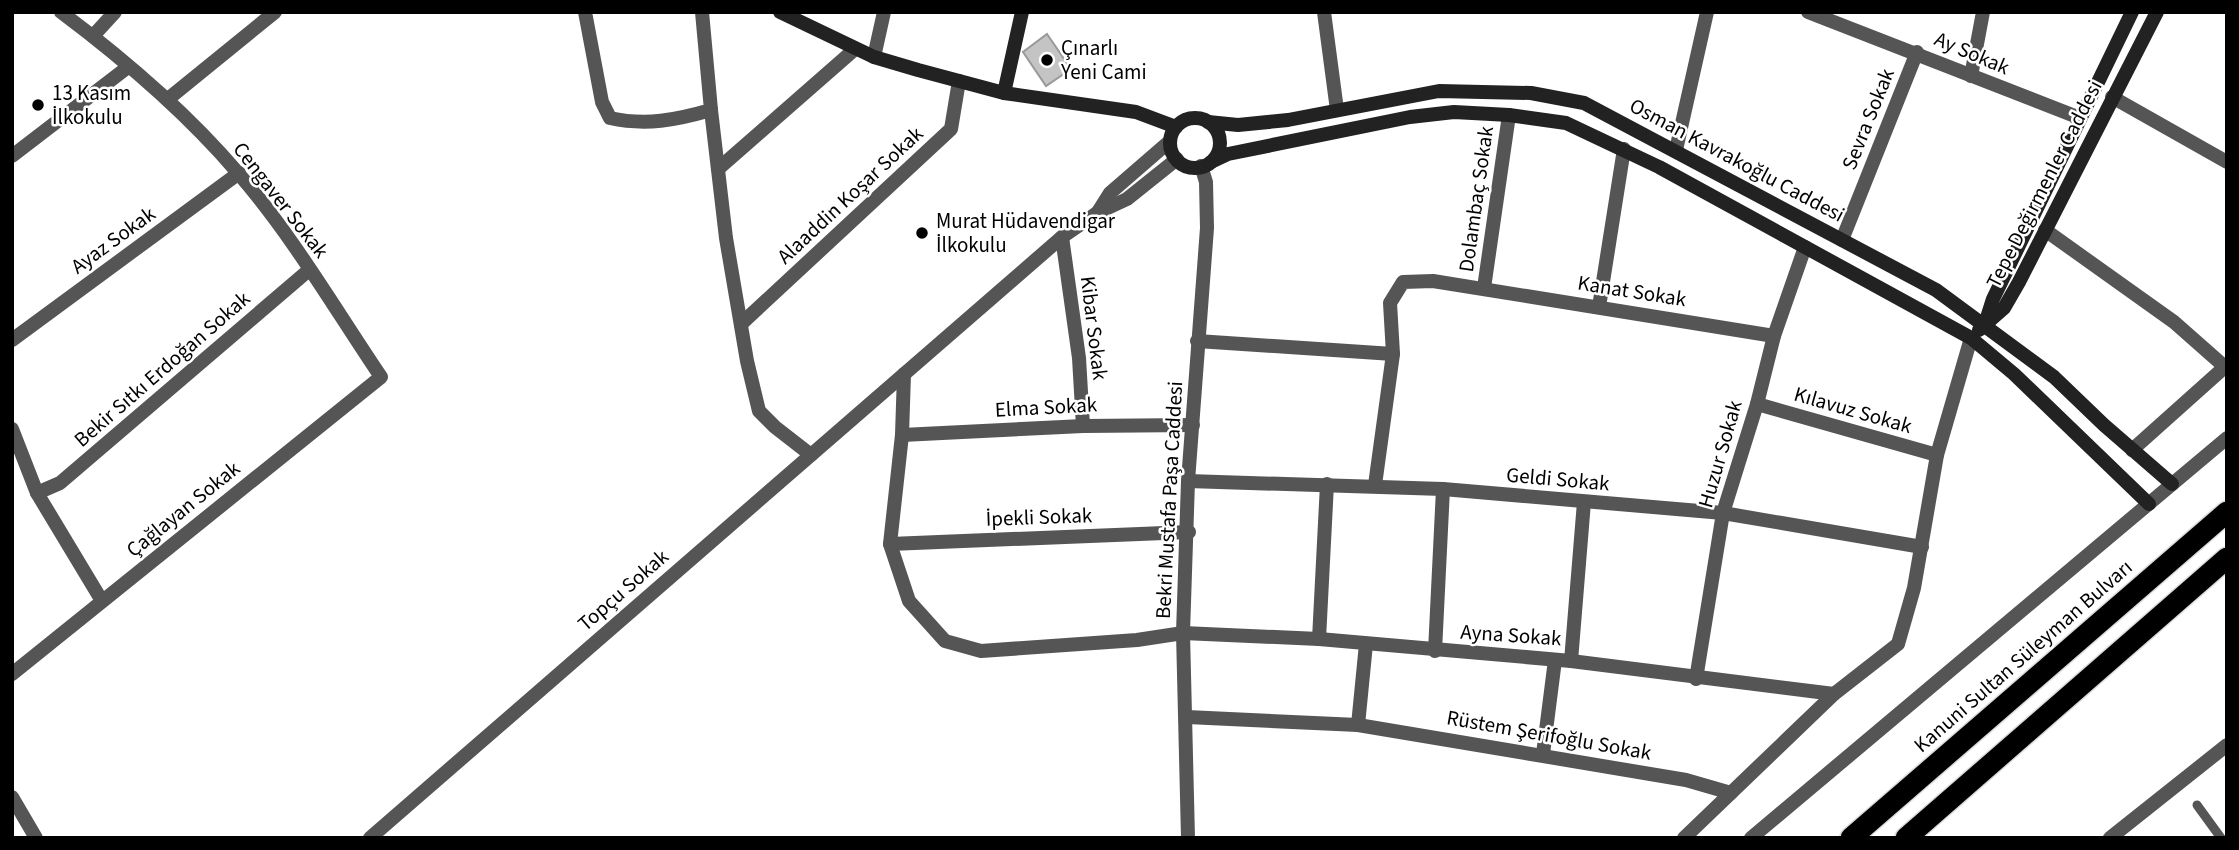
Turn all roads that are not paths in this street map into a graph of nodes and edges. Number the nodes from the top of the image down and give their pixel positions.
1 (61, 12) edge
2 (115, 12) edge
3 (275, 12) edge
4 (585, 12) edge
5 (702, 12) edge
6 (884, 12) edge
7 (1022, 12) edge
8 (1324, 12) edge
9 (1707, 12) edge
10 (1808, 12) edge
11 (1983, 12) edge
12 (2132, 12) edge
13 (2157, 12) edge
14 (784, 13) edge
15 (93, 36) junction
16 (855, 49) junction
17 (1917, 52) junction
18 (873, 57) junction
19 (128, 66) junction
20 (1970, 76) junction
21 (959, 81) junction
22 (1004, 93) junction
23 (2112, 97) junction
24 (168, 99) junction
25 (711, 110) junction
26 (1337, 110) junction
27 (1509, 115) junction
28 (2080, 118) junction
29 (1208, 122) junction
30 (1176, 127) junction
31 (1170, 141) junction
32 (1624, 149) junction
33 (1676, 150) junction
34 (12, 156) edge
35 (1177, 159) junction
36 (2227, 162) edge
37 (1206, 164) junction
38 (718, 169) junction
39 (239, 173) junction
40 (1097, 213) junction
41 (2045, 230) junction
42 (1062, 237) junction
43 (1842, 240) junction
44 (1805, 247) junction
45 (309, 270) junction
46 (1484, 288) junction
47 (1600, 307) junction
48 (741, 324) junction
49 (1985, 324) junction
50 (1774, 335) junction
51 (1971, 338) junction
52 (12, 340) edge
53 (1197, 341) junction
54 (1393, 354) junction
55 (2226, 366) edge
56 (904, 374) junction
57 (381, 377) joint
58 (1757, 404) junction
59 (1193, 425) junction
60 (1083, 426) junction
61 (12, 429) edge
62 (902, 435) junction
63 (2227, 438) edge
64 (2132, 450) junction
65 (811, 454) junction
66 (1937, 455) junction
67 (1188, 481) junction
68 (1327, 484) junction
69 (2172, 484) junction
70 (1375, 485) junction
71 (1443, 489) junction
72 (37, 493) junction
73 (1584, 502) junction
74 (2149, 504) junction
75 (2227, 512) edge
76 (1723, 513) junction
77 (1189, 533) junction
78 (890, 544) junction
79 (1922, 547) junction
80 (2227, 558) edge
81 (102, 601) junction
82 (1183, 633) junction
83 (1319, 639) junction
84 (1366, 644) junction
85 (1435, 651) junction
86 (1555, 660) junction
87 (1571, 661) junction
88 (12, 674) edge
89 (1696, 679) junction
90 (1834, 694) junction
91 (1187, 717) junction
92 (1358, 725) junction
93 (2227, 745) edge
94 (1544, 754) junction
95 (1731, 793) junction
96 (12, 797) edge
97 (2197, 805) dead end
98 (373, 837) edge
99 (36, 838) edge
100 (1188, 838) edge
101 (1684, 838) edge
102 (1751, 838) edge
103 (1852, 838) edge
104 (1906, 838) edge
105 (2110, 838) edge
106 (2221, 838) edge

1 - 15 street, Cengaver Sokak
2 - 15 street
3 - 24 street
4 - 25 street
5 - 25 street
6 - 18 street
7 - 22 street
8 - 26 street
9 - 33 street
10 - 17 street, Ay Sokak
11 - 20 street
12 - 28 street, Tepe Değirmenler Caddesi
13 - 23 street, Tepe Değirmenler Caddesi
14 - 16 street, Osman Kavrakoğlu Caddesi
15 - 19 street, Cengaver Sokak
16 - 18 street, Osman Kavrakoğlu Caddesi
16 - 38 street
17 - 20 street, Ay Sokak
17 - 43 street, Sevra Sokak
18 - 21 street, Osman Kavrakoğlu Caddesi
19 - 24 street, Cengaver Sokak
19 - 34 street
20 - 28 street, Ay Sokak
21 - 22 street, Osman Kavrakoğlu Caddesi
21 - 48 street, Alaaddin Koşar Sokak
22 - 30 street, Osman Kavrakoğlu Caddesi
23 - 36 street
23 - 41 street, Tepe Değirmenler Caddesi
24 - 39 street, Cengaver Sokak
25 - 38 street
26 - 29 street, Osman Kavrakoğlu Caddesi
26 - 33 street, Osman Kavrakoğlu Caddesi
27 - 32 street, Osman Kavrakoğlu Caddesi
27 - 37 street, Osman Kavrakoğlu Caddesi
27 - 46 street, Dolambaç Sokak
28 - 49 street, Tepe Değirmenler Caddesi
29 - 30 street, Osman Kavrakoğlu Caddesi
29 - 37 street
30 - 31 street
31 - 35 street
31 - 40 street, Topçu Sokak
32 - 44 street, Osman Kavrakoğlu Caddesi
32 - 47 street
33 - 43 street, Osman Kavrakoğlu Caddesi
35 - 37 street
35 - 40 street, Topçu Sokak
37 - 53 street, Bekri Mustafa Paşa Caddesi
38 - 48 street
39 - 45 street, Cengaver Sokak
39 - 52 street, Ayaz Sokak
40 - 42 street, Topçu Sokak
41 - 49 street, Tepe Değirmenler Caddesi
41 - 55 street
42 - 56 street, Topçu Sokak
42 - 60 street, Kibar Sokak
43 - 49 street, Osman Kavrakoğlu Caddesi
44 - 50 street, Huzur Sokak
44 - 51 street, Osman Kavrakoğlu Caddesi
45 - 57 street, Cengaver Sokak
45 - 72 street, Bekir Sıtkı Erdoğan Sokak
46 - 47 street, Kanat Sokak
46 - 54 street, Kanat Sokak
47 - 50 street, Kanat Sokak
48 - 65 street
49 - 51 street
49 - 64 street, Osman Kavrakoğlu Caddesi
50 - 58 street, Huzur Sokak
51 - 66 street
51 - 74 street, Osman Kavrakoğlu Caddesi
53 - 54 street
53 - 59 street, Bekri Mustafa Paşa Caddesi
54 - 70 street
55 - 64 street
56 - 62 street
56 - 65 street, Topçu Sokak
57 - 81 street, Çağlayan Sokak
58 - 66 street, Kılavuz Sokak
58 - 76 street, Huzur Sokak
59 - 60 street, Elma Sokak
59 - 67 street, Bekri Mustafa Paşa Caddesi
60 - 62 street, Elma Sokak
61 - 72 street
62 - 78 street
63 - 69 street
64 - 69 street, Osman Kavrakoğlu Caddesi
65 - 98 street, Topçu Sokak
66 - 79 street
67 - 68 street, Geldi Sokak
67 - 77 street, Bekri Mustafa Paşa Caddesi
68 - 70 street, Geldi Sokak
68 - 83 street
69 - 74 street
70 - 71 street, Geldi Sokak
71 - 73 street, Geldi Sokak
71 - 85 street
72 - 81 street
73 - 76 street, Geldi Sokak
73 - 87 street
74 - 102 street
75 - 103 highway, Kanuni Sultan Süleyman Bulvarı
76 - 79 street, Geldi Sokak
76 - 89 street, Huzur Sokak
77 - 78 street, İpekli Sokak
77 - 82 street, Bekri Mustafa Paşa Caddesi
78 - 82 street, Ayna Sokak
79 - 90 street
80 - 104 highway
81 - 88 street, Çağlayan Sokak
82 - 83 street, Ayna Sokak
82 - 91 street, Bekri Mustafa Paşa Caddesi
83 - 84 street, Ayna Sokak
84 - 85 street, Ayna Sokak
84 - 92 street
85 - 86 street, Ayna Sokak
86 - 87 street, Ayna Sokak
86 - 94 street
87 - 89 street, Ayna Sokak
89 - 90 street, Ayna Sokak
90 - 95 street
91 - 92 street, Rüstem Şerifoğlu Sokak
91 - 100 street, Bekri Mustafa Paşa Caddesi
92 - 94 street, Rüstem Şerifoğlu Sokak
93 - 105 street
94 - 95 street, Rüstem Şerifoğlu Sokak
95 - 101 street
96 - 99 street
97 - 106 lane

